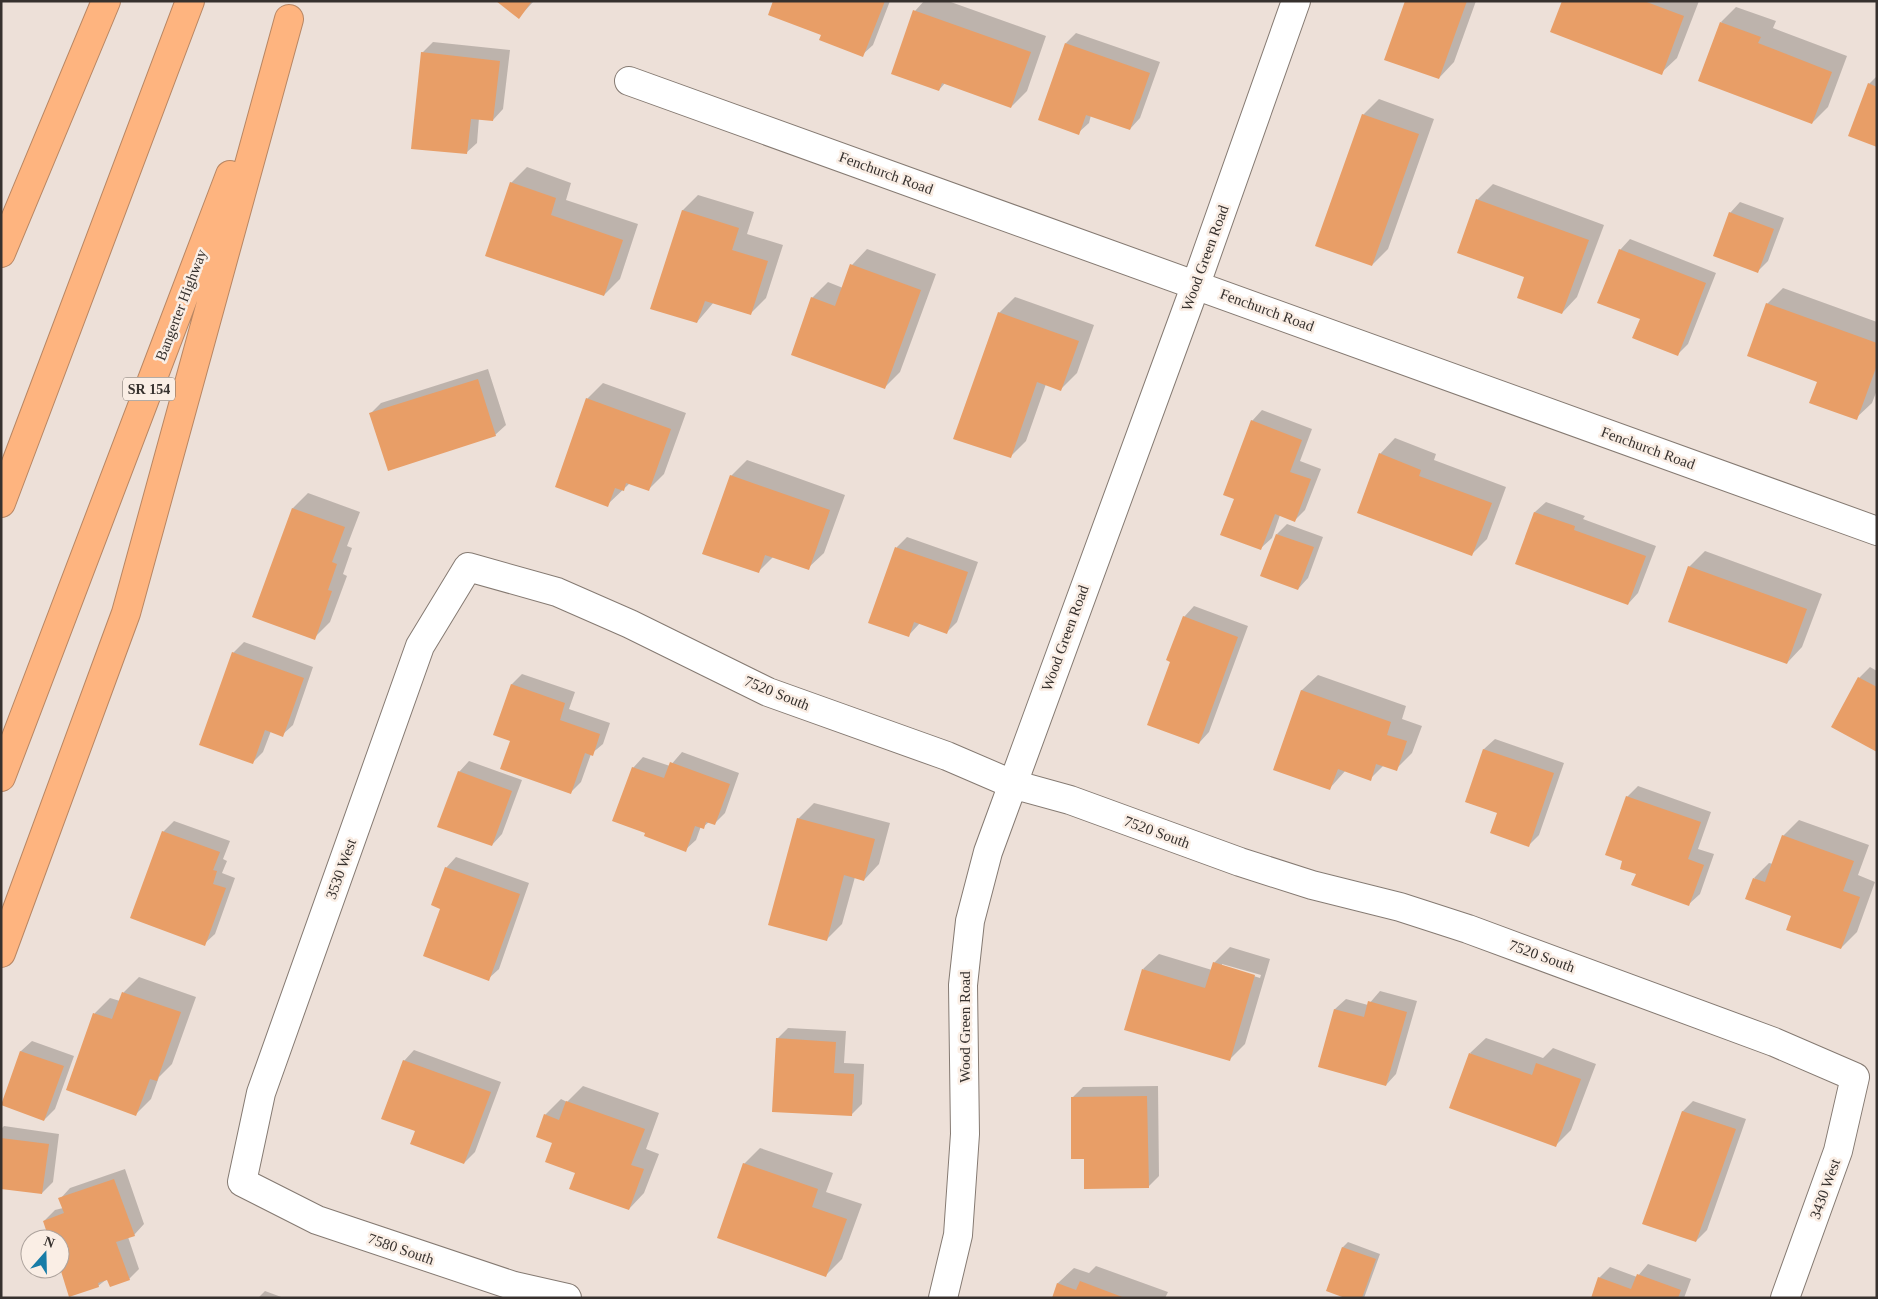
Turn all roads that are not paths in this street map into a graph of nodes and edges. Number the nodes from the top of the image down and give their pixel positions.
1 (106, 1) edge
2 (190, 1) edge
3 (1296, 1) edge
4 (293, 10) edge
5 (629, 81) dead end
6 (1, 253) edge
7 (1196, 284) junction
8 (1, 503) edge
9 (1877, 530) edge
10 (468, 567) joint
11 (1, 777) edge
12 (1012, 784) junction
13 (1, 953) edge
14 (1855, 1077) joint
15 (242, 1182) joint
16 (567, 1298) edge
17 (943, 1298) edge
18 (1786, 1298) edge

1 - 6 highway
2 - 8 highway
3 - 7 street, Wood Green Road
4 - 11 highway, Bangerter Highway / SR 154
4 - 13 highway
5 - 7 street, Fenchurch Road
7 - 9 street, Fenchurch Road
7 - 12 street, Wood Green Road
10 - 12 street, 7520 South
10 - 15 street, 3530 West
12 - 14 street, 7520 South
12 - 17 street, Wood Green Road
14 - 18 street, 3430 West
15 - 16 street, 7580 South

